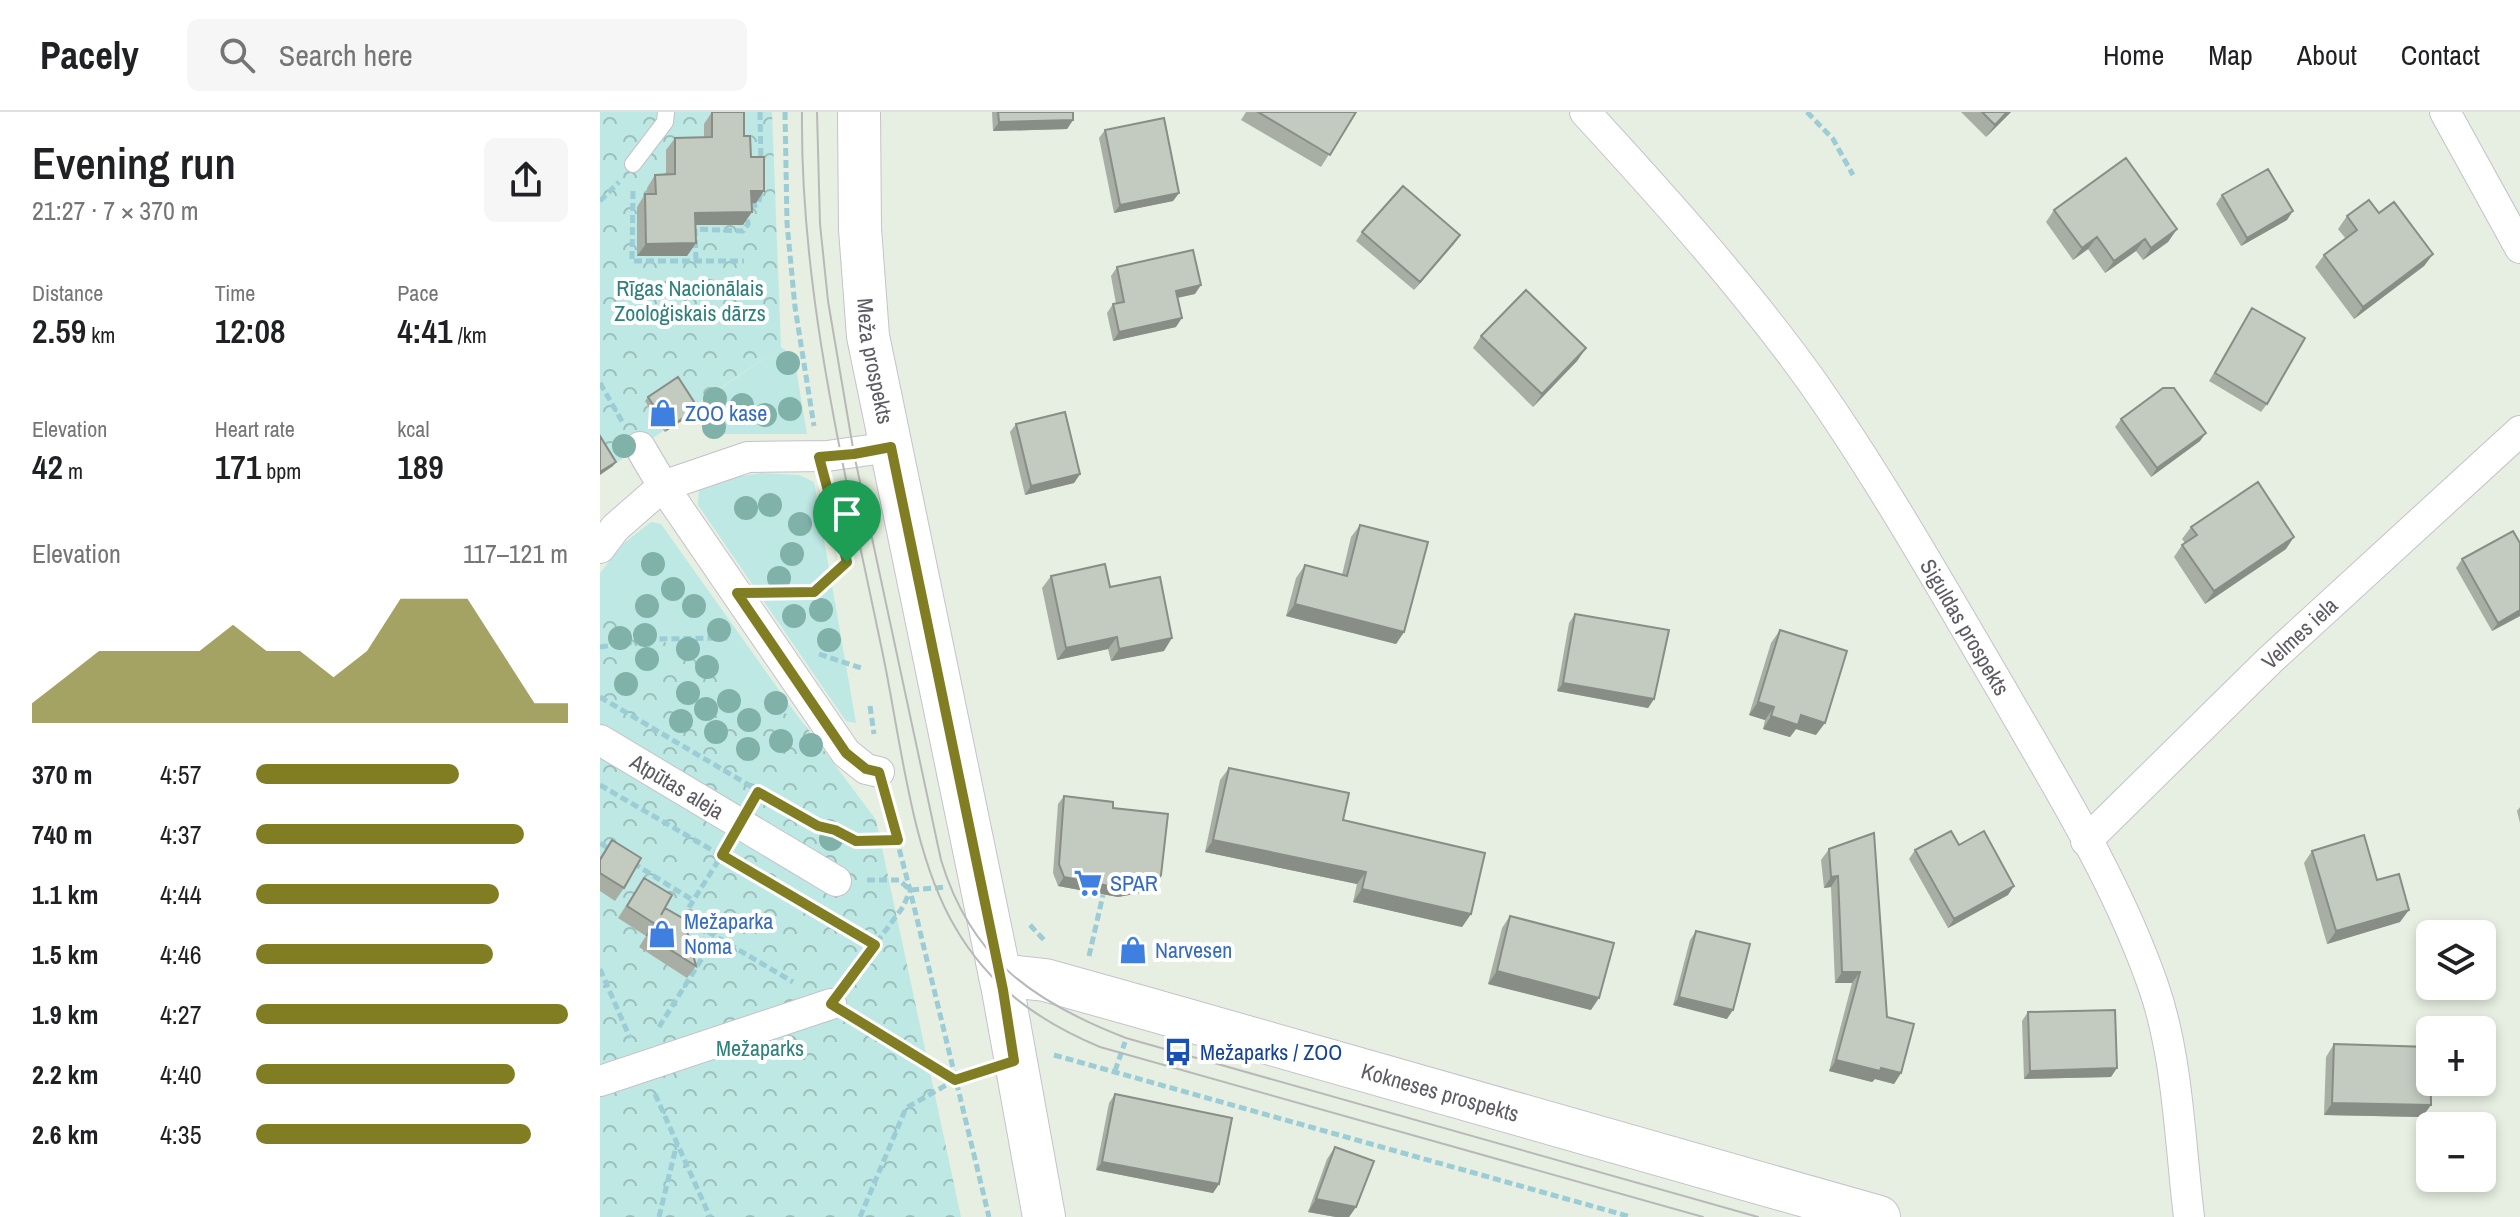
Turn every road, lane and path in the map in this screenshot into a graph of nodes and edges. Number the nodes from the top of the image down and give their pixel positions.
1 (666, 112) edge
2 (760, 112) edge
3 (785, 112) edge
4 (859, 112) edge
5 (1585, 112) edge
6 (1807, 112) edge
7 (2445, 112) edge
8 (761, 150) junction
9 (755, 157) edge
10 (633, 164) dead end
11 (761, 174) edge
12 (1853, 175) dead end
13 (756, 186) edge
14 (633, 191) dead end
15 (2520, 248) edge
16 (696, 260) junction
17 (744, 261) dead end
18 (600, 383) edge
19 (2520, 431) edge
20 (640, 447) joint
21 (891, 447) junction
22 (819, 457) junction
23 (663, 486) junction
24 (600, 548) edge
25 (737, 593) junction
26 (600, 697) edge
27 (600, 740) edge
28 (879, 772) joint
29 (600, 785) edge
30 (758, 792) junction
31 (740, 823) junction
32 (898, 840) junction
33 (2086, 841) junction
34 (600, 843) edge
35 (613, 851) edge
36 (722, 855) junction
37 (627, 859) edge
38 (836, 881) joint
39 (910, 890) junction
40 (787, 893) dead end
41 (1103, 895) edge
42 (694, 901) junction
43 (813, 908) dead end
44 (1026, 921) dead end
45 (716, 936) junction
46 (875, 945) junction
47 (1051, 946) dead end
48 (1088, 963) dead end
49 (1000, 975) junction
50 (831, 1004) junction
51 (655, 1034) dead end
52 (1014, 1061) junction
53 (955, 1080) junction
54 (600, 1081) edge
55 (659, 1217) edge
56 (710, 1217) edge
57 (860, 1217) edge
58 (989, 1217) edge
59 (1044, 1217) edge
60 (1631, 1217) edge
61 (1879, 1217) edge
62 (2189, 1217) edge

1 - 10 lane
2 - 8 path
3 - 22 path
4 - 21 street, Meža prospekts
5 - 33 street, Siguldas prospekts
6 - 12 path
7 - 15 street
8 - 9 path
8 - 11 path
13 - 16 path
14 - 16 path
16 - 17 path
18 - 20 path
19 - 33 street, Velmes iela
20 - 23 street
21 - 22 street
21 - 49 street, Meža prospekts
22 - 23 street
22 - 25 path
23 - 24 street
23 - 25 street
25 - 28 street
26 - 30 path
27 - 31 street, Atpūtas aleja
28 - 32 path
29 - 36 path
30 - 31 path
30 - 32 path
31 - 36 path
31 - 38 street, Atpūtas aleja
32 - 39 path
33 - 62 street, Siguldas prospekts
34 - 35 path
36 - 40 path
36 - 42 path
37 - 42 path
38 - 39 path
39 - 46 path
39 - 53 path
41 - 48 path
42 - 45 path
43 - 46 path
44 - 47 path
45 - 50 path
45 - 51 path
46 - 50 path
49 - 52 street, Meža prospekts
49 - 61 street, Kokneses prospekts
50 - 53 path
50 - 54 street
52 - 53 path
52 - 59 street, Meža prospekts
52 - 60 path
53 - 57 path
53 - 58 path
55 - 56 path

